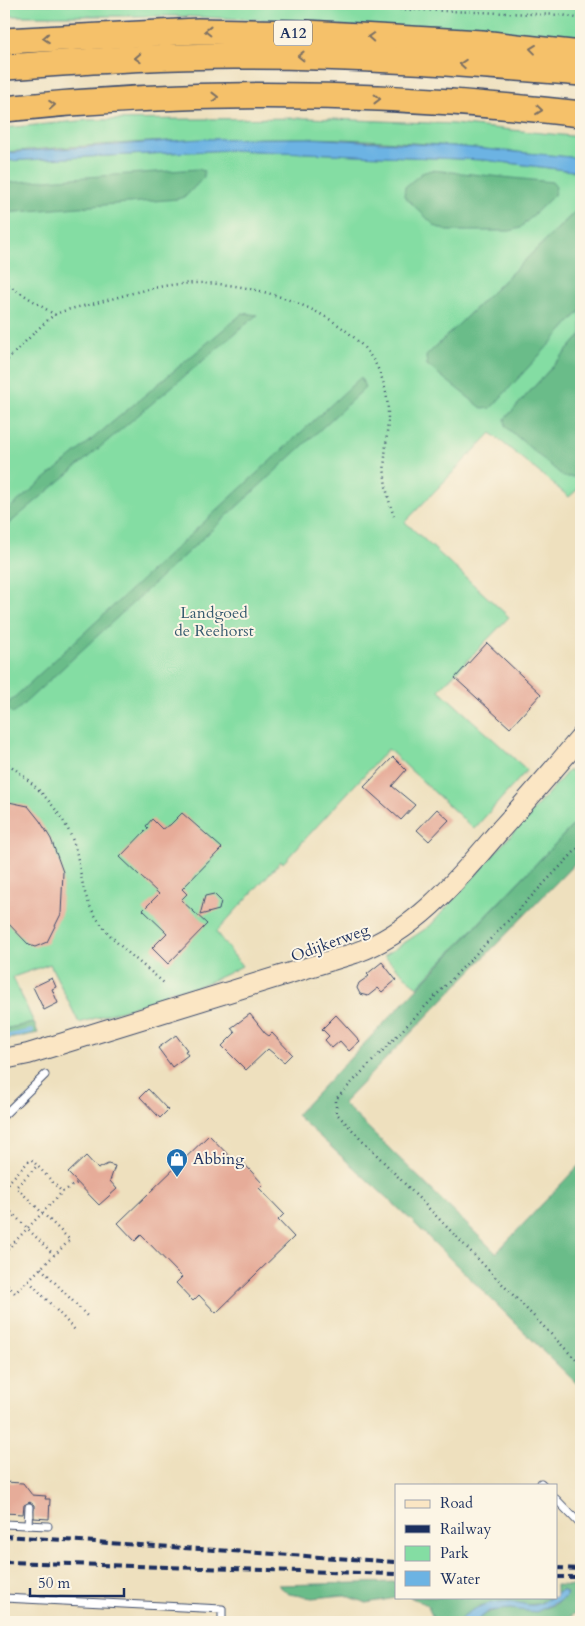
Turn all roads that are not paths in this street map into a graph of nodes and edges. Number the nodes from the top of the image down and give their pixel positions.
1 (4, 42) edge
2 (581, 54) edge
3 (4, 67) edge
4 (581, 73) edge
5 (4, 109) edge
6 (581, 114) edge
7 (581, 738) edge
8 (4, 1059) edge
9 (46, 1075) dead end
10 (4, 1115) edge
11 (558, 1501) edge
12 (29, 1507) dead end
13 (4, 1524) edge
14 (28, 1525) junction
15 (581, 1525) edge
16 (48, 1526) dead end
17 (4, 1598) edge
18 (222, 1622) edge

2 -> 1 highway, A12
4 -> 3 highway, A12
5 -> 6 highway
7 - 8 street, Odijkerweg
9 - 10 lane
11 - 15 lane
12 - 14 lane
13 - 14 lane
14 - 16 lane
17 - 18 lane

